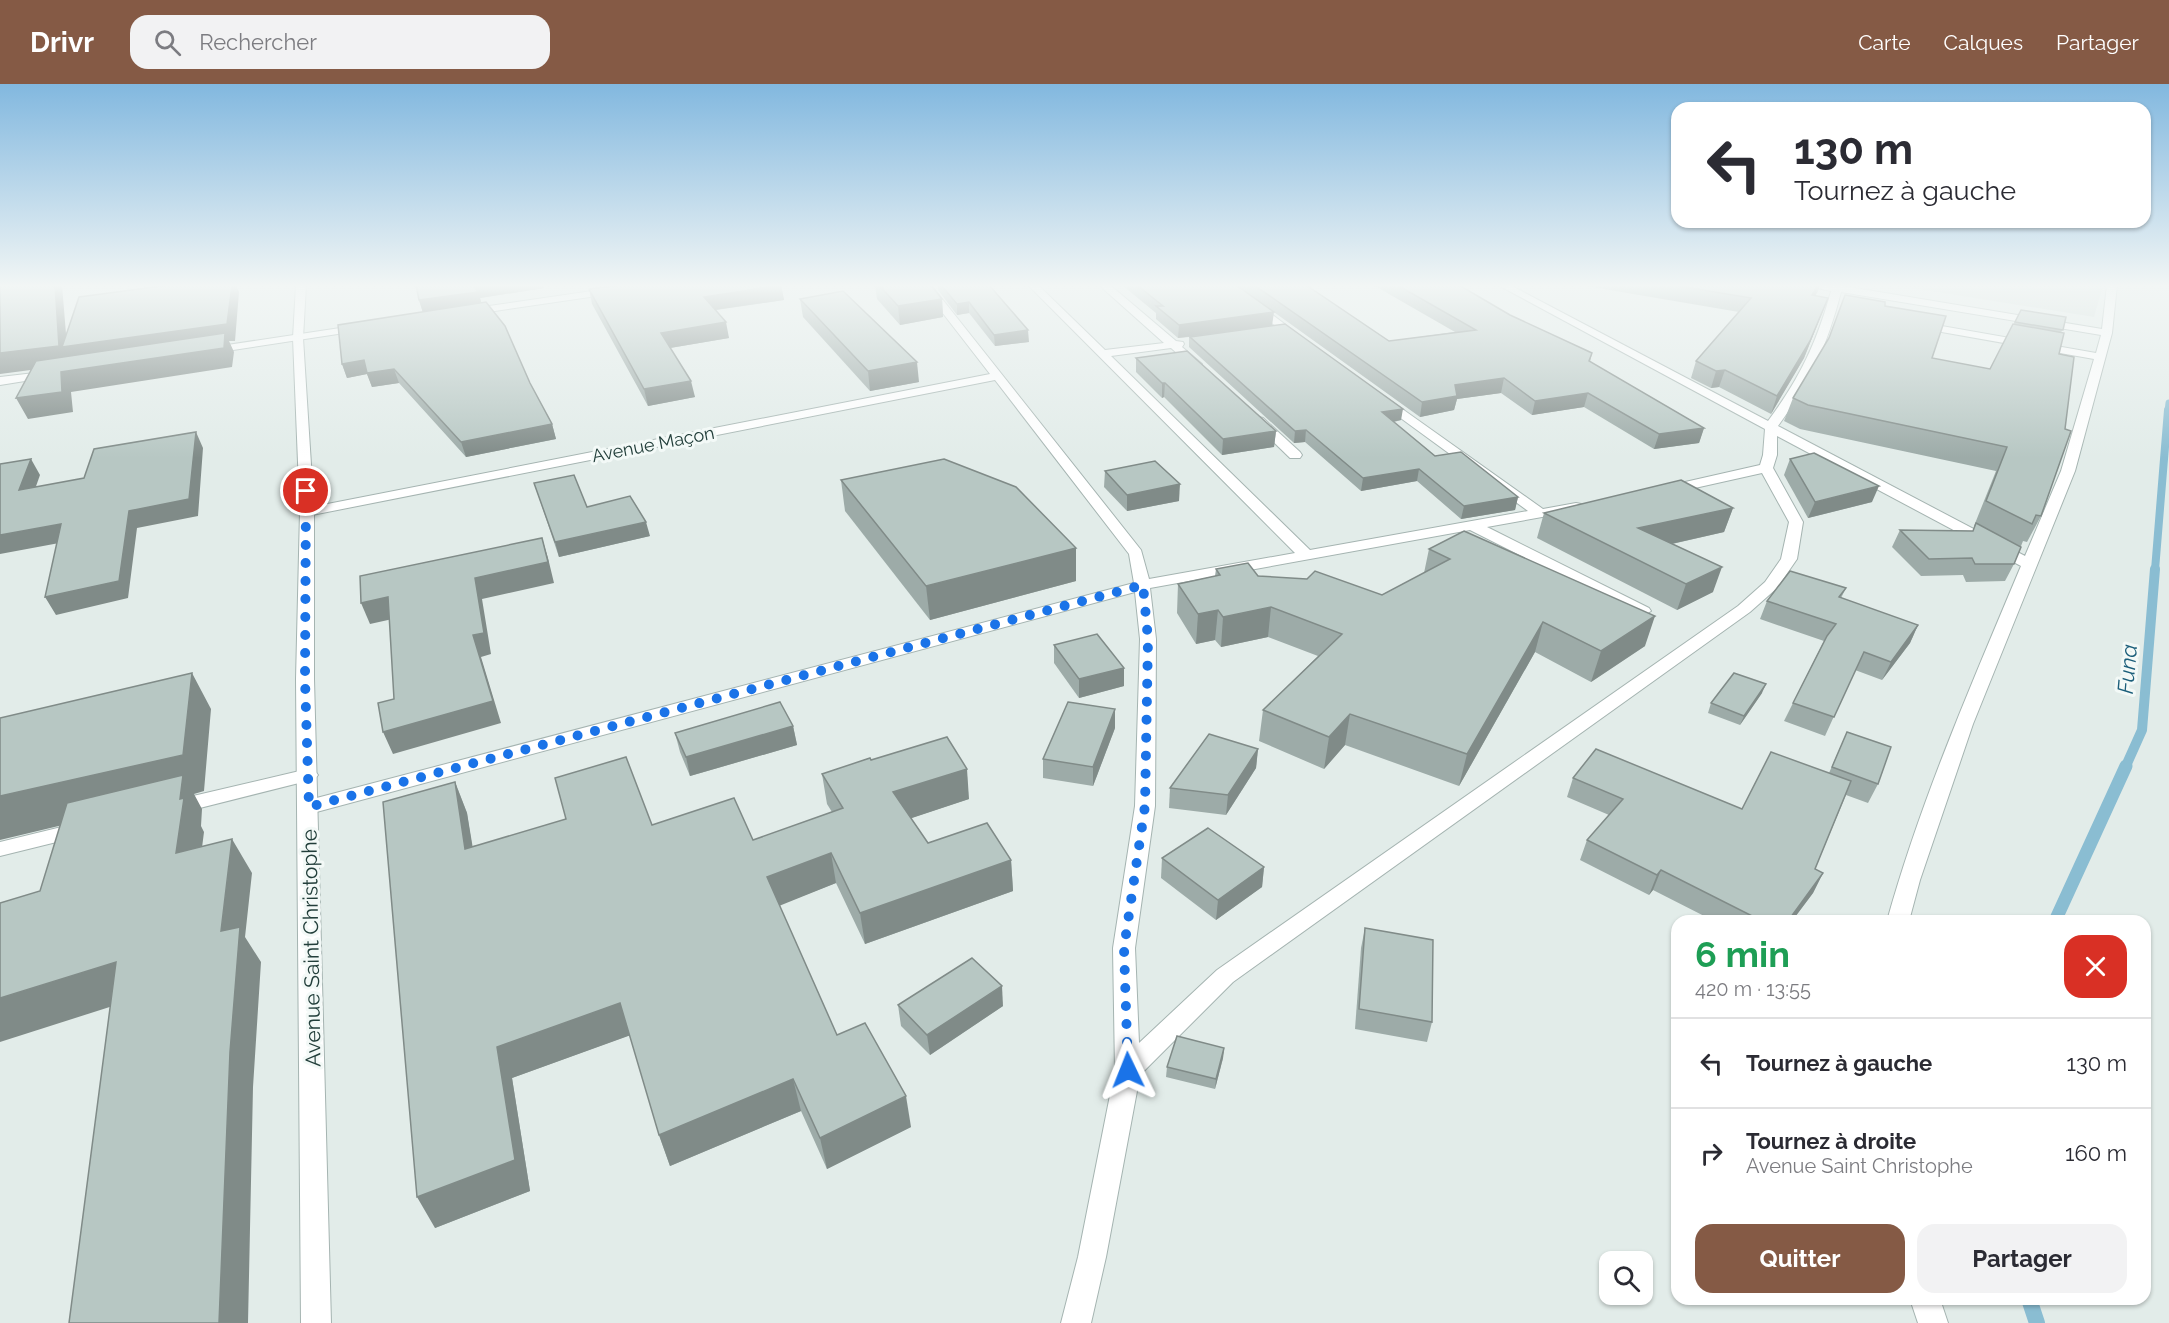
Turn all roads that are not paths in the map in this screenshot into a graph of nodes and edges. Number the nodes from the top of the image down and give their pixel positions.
1 (265, 343) edge
2 (298, 343) edge
3 (972, 343) edge
4 (1092, 343) edge
5 (1170, 343) edge
6 (1189, 343) edge
7 (1613, 343) edge
8 (1820, 343) edge
9 (2022, 343) edge
10 (2104, 343) edge
11 (1172, 345) junction
12 (195, 353) edge
13 (1103, 354) junction
14 (2100, 357) junction
15 (69, 371) edge
16 (998, 376) junction
17 (1211, 376) edge
18 (0, 381) edge
19 (1370, 390) edge
20 (1253, 416) edge
21 (1771, 426) junction
22 (1295, 455) dead end
23 (1766, 468) junction
24 (1647, 494) edge
25 (1592, 505) edge
26 (307, 512) junction
27 (1540, 513) junction
28 (1473, 526) junction
29 (1305, 554) junction
30 (2031, 565) junction
31 (1143, 585) junction
32 (1645, 612) edge
33 (308, 775) junction
34 (309, 807) junction
35 (160, 811) edge
36 (103, 824) edge
37 (0, 849) edge
38 (1900, 915) edge
39 (1128, 1070) junction
40 (1927, 1305) edge
41 (316, 1323) edge
42 (1076, 1323) edge
43 (1933, 1323) edge

1 - 12 street
2 - 26 street, Avenue Saint Christophe
3 - 16 street
4 - 13 street
5 - 11 street
6 - 11 street
7 - 21 street
8 - 21 street
9 - 14 street
10 - 14 street
11 - 13 street
11 - 17 street
13 - 29 street
14 - 30 street
15 - 18 street
16 - 26 street, Avenue Maçon
16 - 31 street
19 - 27 street
20 - 22 street
21 - 23 street
21 - 30 street
23 - 24 street
23 - 39 street
25 - 27 street
26 - 33 street, Avenue Saint Christophe
27 - 28 street
28 - 29 street
28 - 32 street
29 - 31 street
30 - 38 street
31 - 34 street
31 - 39 street
33 - 34 street, Avenue Saint Christophe
33 - 35 street
34 - 41 street, Avenue Saint Christophe
36 - 37 street
39 - 42 street
40 - 43 street

